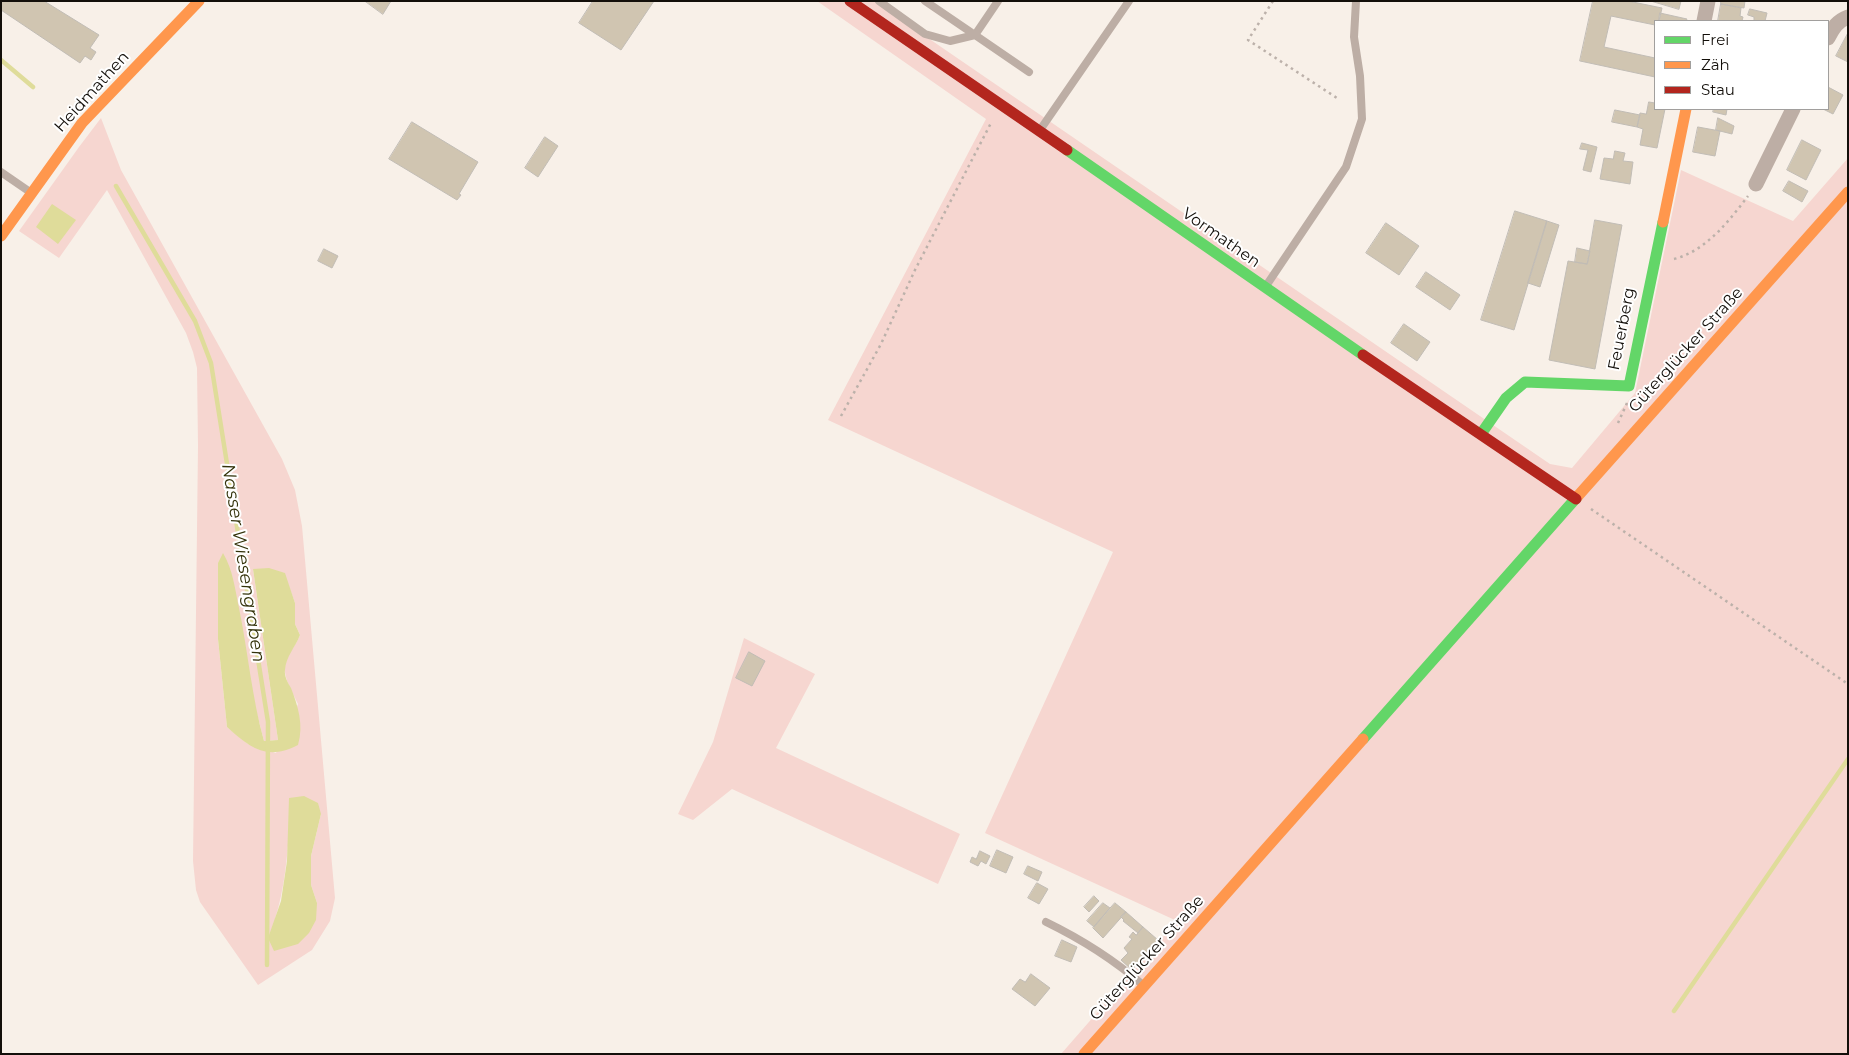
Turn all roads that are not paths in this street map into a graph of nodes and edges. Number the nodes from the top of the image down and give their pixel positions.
1 (199, 1) edge
2 (850, 1) edge
3 (879, 1) edge
4 (925, 1) edge
5 (998, 1) edge
6 (1129, 1) edge
7 (1356, 1) edge
8 (1708, 1) edge
9 (1848, 17) edge
10 (1704, 20) edge
11 (975, 36) junction
12 (1829, 36) edge
13 (1029, 72) dead end
14 (1686, 110) edge
15 (1793, 110) edge
16 (1039, 131) junction
17 (1, 172) edge
18 (1756, 184) road end
19 (1848, 192) edge
20 (31, 194) junction
21 (1, 236) edge
22 (1265, 288) junction
23 (1481, 434) junction
24 (1576, 499) junction
25 (1046, 922) dead end
26 (1144, 986) junction
27 (1084, 1054) edge

1 - 20 street, Heidmathen
2 - 16 street, Vormathen
3 - 11 lane
4 - 11 lane
5 - 11 lane
6 - 16 lane
7 - 22 lane
8 - 10 street
9 - 12 street
11 - 13 lane
14 - 23 street, Feuerberg
15 - 18 street
16 - 22 street, Vormathen
17 - 20 lane
19 - 24 street, Güterglücker Straße
20 - 21 street, Heidmathen
22 - 23 street, Vormathen
23 - 24 street, Vormathen
24 - 26 street, Güterglücker Straße
25 - 26 lane
26 - 27 street, Güterglücker Straße

